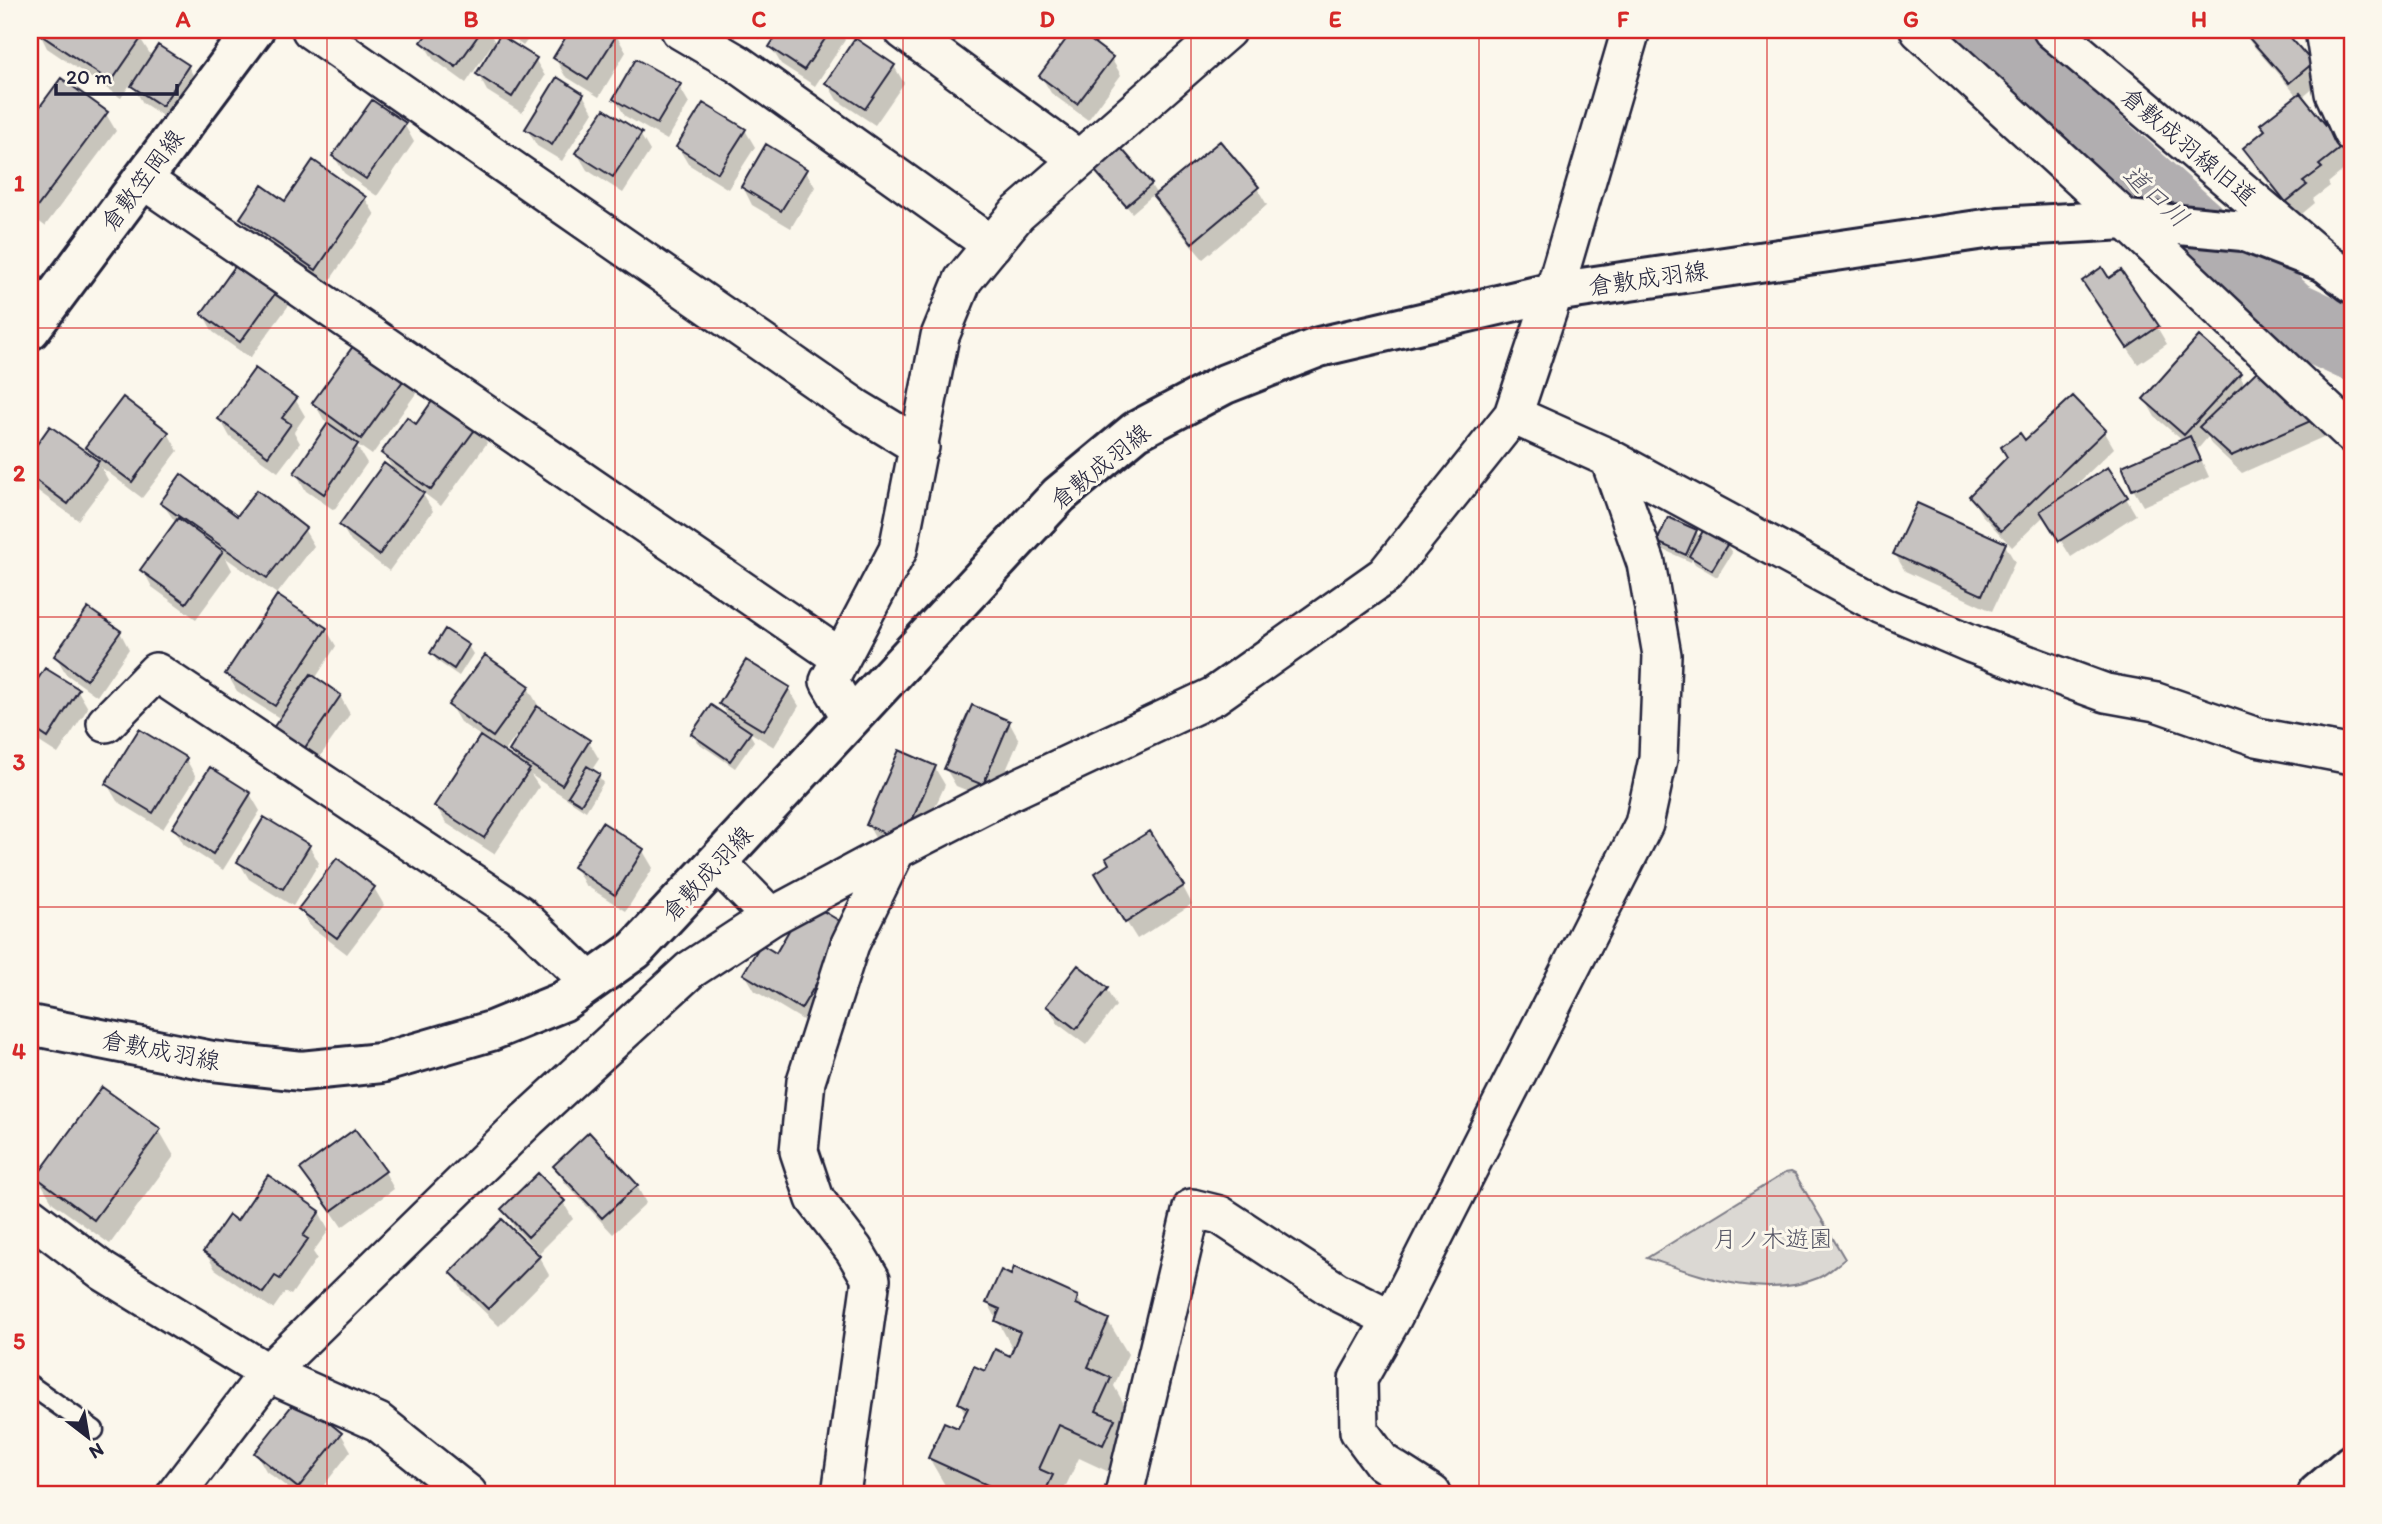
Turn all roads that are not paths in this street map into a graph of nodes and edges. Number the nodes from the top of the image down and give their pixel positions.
1 (254, 30) edge
2 (311, 30) edge
3 (680, 30) edge
4 (903, 30) edge
5 (1227, 30) edge
6 (1631, 30) edge
7 (1919, 30) edge
8 (2052, 30) edge
9 (2324, 30) edge
10 (2352, 133) edge
11 (1078, 159) junction
12 (142, 179) junction
13 (2126, 220) junction
14 (992, 245) junction
15 (2339, 273) edge
16 (1554, 292) junction
17 (30, 330) edge
18 (1513, 415) junction
19 (2352, 433) edge
20 (920, 447) junction
21 (1609, 458) junction
22 (841, 658) junction
23 (851, 718) junction
24 (106, 723) dead end
25 (2352, 755) edge
26 (896, 850) junction
27 (718, 862) junction
28 (771, 917) junction
29 (590, 982) junction
30 (30, 1025) edge
31 (33, 1226) edge
32 (1392, 1319) junction
33 (268, 1373) junction
34 (30, 1385) edge
35 (94, 1430) dead end
36 (2352, 1464) edge
37 (176, 1494) edge
38 (468, 1494) edge
39 (841, 1494) edge
40 (1124, 1494) edge
41 (1432, 1494) edge
42 (2317, 1494) edge

1 - 12 main road, 倉敷笠岡線
2 - 20 street
3 - 14 street
4 - 11 street
5 - 11 street
6 - 16 street
7 - 13 street
8 - 15 street, 倉敷成羽線旧道
9 - 10 street
11 - 14 street
12 - 17 main road, 倉敷笠岡線
12 - 22 street
13 - 15 main road, 倉敷成羽線
13 - 16 main road, 倉敷成羽線
13 - 19 street
14 - 20 street
16 - 18 street
16 - 23 main road, 倉敷成羽線
18 - 21 street
18 - 26 street
20 - 22 street
21 - 25 street
21 - 32 street
22 - 23 street
23 - 27 main road, 倉敷成羽線
24 - 29 street
26 - 28 street
26 - 39 street
27 - 28 street
27 - 29 main road, 倉敷成羽線
28 - 33 street
29 - 30 main road, 倉敷成羽線
31 - 33 street
32 - 40 street
32 - 41 street
33 - 37 street
33 - 38 street
34 - 35 lane
36 - 42 main road

